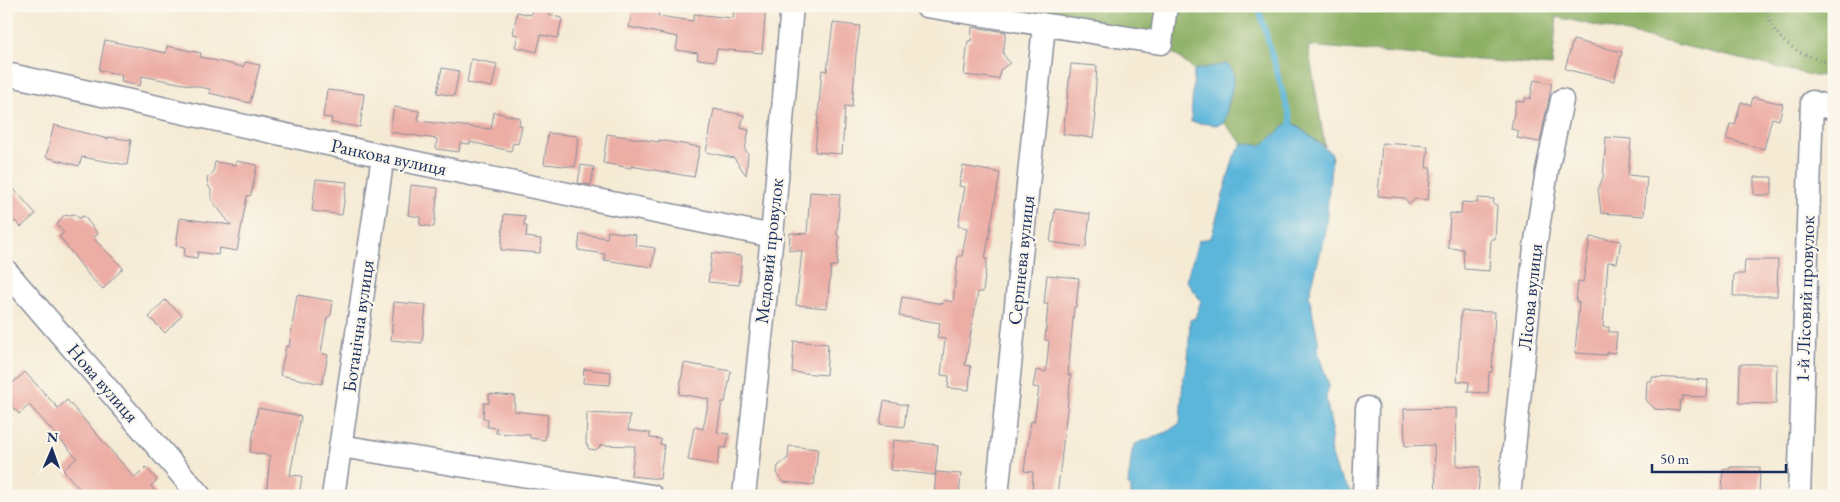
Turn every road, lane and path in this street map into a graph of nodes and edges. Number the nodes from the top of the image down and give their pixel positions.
1 (792, 6) edge
2 (926, 6) edge
3 (1166, 6) edge
4 (1767, 6) edge
5 (1044, 24) junction
6 (1834, 65) edge
7 (6, 74) edge
8 (1562, 100) dead end
9 (1834, 109) edge
10 (383, 156) junction
11 (772, 236) junction
12 (6, 271) edge
13 (1367, 408) dead end
14 (340, 446) junction
15 (200, 496) edge
16 (333, 496) edge
17 (652, 496) edge
18 (744, 496) edge
19 (997, 496) edge
20 (1364, 496) edge
21 (1509, 496) edge
22 (1799, 496) edge

1 - 11 street, Медовий провулок
2 - 5 street
3 - 5 street
4 - 6 path
5 - 19 street, Серпнева вулиця
7 - 10 street, Ранкова вулиця
8 - 21 street, Лісова вулиця
9 - 22 street, 1-й Лісовий провулок
10 - 11 street, Ранкова вулиця
10 - 14 street, Ботанічна вулиця
11 - 18 street, Медовий провулок
12 - 15 street, Нова вулиця
13 - 20 street
14 - 16 street, Ботанічна вулиця
14 - 17 street

